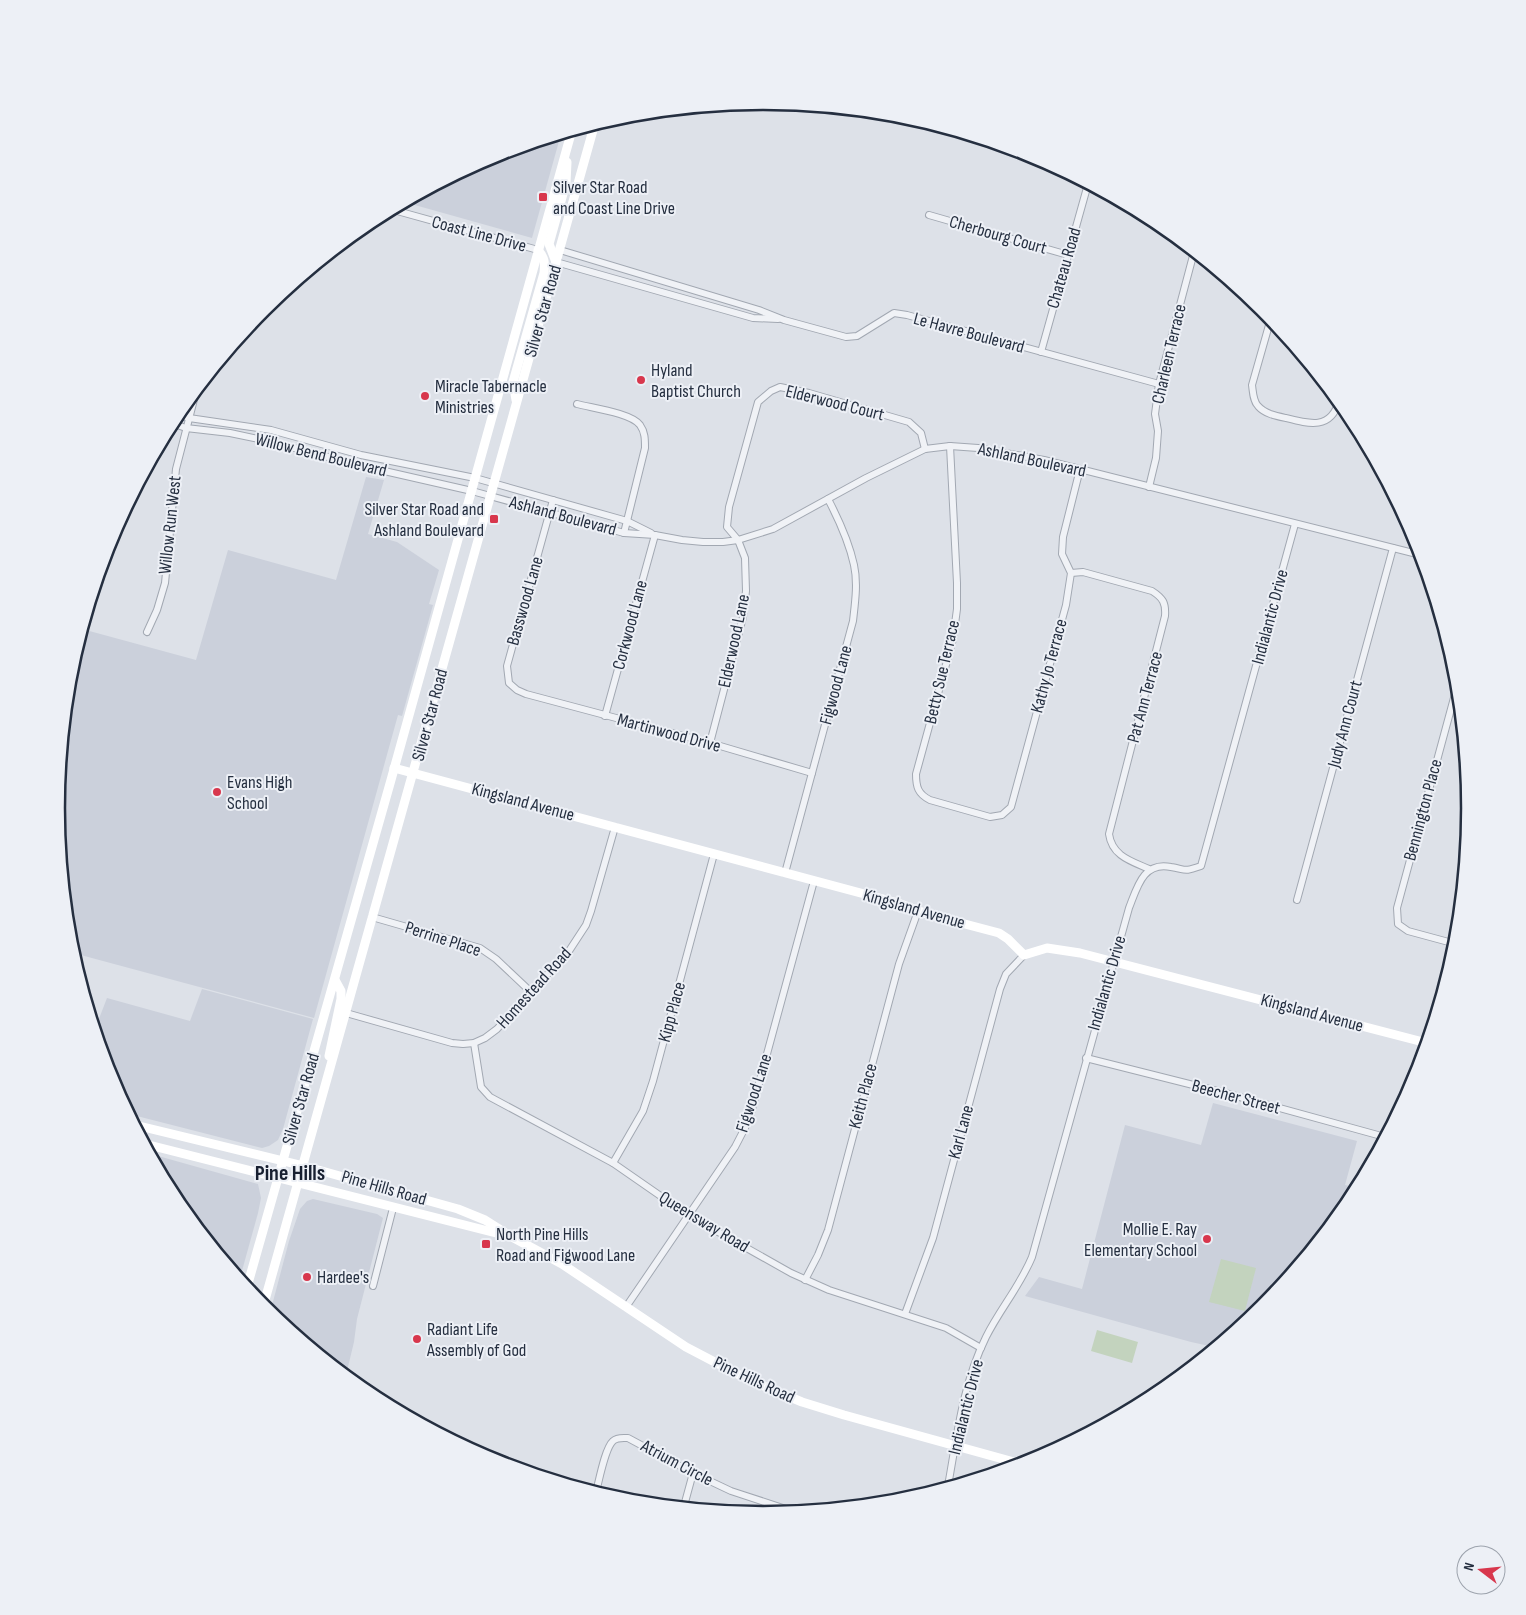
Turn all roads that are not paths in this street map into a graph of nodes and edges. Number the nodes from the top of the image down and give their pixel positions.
1 (592, 131) edge
2 (570, 137) edge
3 (568, 145) junction
4 (1087, 189) edge
5 (400, 212) edge
6 (929, 215) dead end
7 (538, 250) junction
8 (560, 250) junction
9 (1068, 255) junction
10 (1192, 258) edge
11 (556, 262) junction
12 (784, 320) junction
13 (1269, 326) edge
14 (1040, 352) junction
15 (1159, 384) junction
16 (517, 402) junction
17 (577, 404) dead end
18 (192, 407) edge
19 (1336, 410) edge
20 (185, 417) edge
21 (189, 418) junction
22 (179, 426) edge
23 (186, 428) junction
24 (950, 446) junction
25 (925, 449) junction
26 (1080, 469) junction
27 (475, 478) junction
28 (494, 483) junction
29 (1148, 487) junction
30 (472, 491) junction
31 (490, 496) junction
32 (828, 499) junction
33 (553, 500) junction
34 (550, 513) junction
35 (626, 521) junction
36 (1295, 524) junction
37 (624, 533) junction
38 (655, 535) junction
39 (738, 540) junction
40 (1393, 548) junction
41 (1413, 553) edge
42 (1071, 573) junction
43 (147, 632) dead end
44 (526, 694) joint
45 (1453, 702) edge
46 (605, 716) junction
47 (710, 743) junction
48 (394, 768) junction
49 (812, 772) junction
50 (414, 773) junction
51 (958, 809) joint
52 (615, 827) junction
53 (714, 854) junction
54 (1149, 869) junction
55 (785, 872) junction
56 (814, 881) junction
57 (1297, 900) dead end
58 (918, 910) junction
59 (372, 917) junction
60 (1448, 942) edge
61 (1024, 955) junction
62 (1113, 960) junction
63 (334, 980) junction
64 (531, 992) junction
65 (346, 1013) junction
66 (1421, 1040) edge
67 (474, 1043) junction
68 (1086, 1058) junction
69 (320, 1108) junction
70 (143, 1127) edge
71 (1379, 1135) edge
72 (154, 1146) edge
73 (283, 1161) junction
74 (613, 1163) junction
75 (304, 1166) junction
76 (278, 1178) junction
77 (299, 1183) junction
78 (393, 1208) junction
79 (688, 1215) junction
80 (512, 1237) junction
81 (249, 1280) edge
82 (805, 1280) junction
83 (372, 1286) dead end
84 (266, 1298) edge
85 (626, 1307) junction
86 (905, 1314) junction
87 (981, 1348) junction
88 (956, 1446) junction
89 (1008, 1460) edge
90 (693, 1472) junction
91 (949, 1480) edge
92 (598, 1486) edge
93 (685, 1501) edge
94 (775, 1505) edge

1 - 8 main road, Silver Star Road
2 - 3 main road, Silver Star Road
3 - 7 main road, Silver Star Road
3 - 11 main road
4 - 9 street, Chateau Road
5 - 7 street, Coast Line Drive
6 - 9 street, Cherbourg Court
7 - 16 main road
7 - 27 main road, Silver Star Road
8 - 11 main road, Silver Star Road
8 - 12 street, Le Havre Boulevard
9 - 14 street, Chateau Road
10 - 15 street, Charleen Terrace
11 - 12 street, Le Havre Boulevard
11 - 16 main road, Silver Star Road
12 - 14 street, Le Havre Boulevard
13 - 19 street
14 - 15 street, Le Havre Boulevard
15 - 29 street, Charleen Terrace
16 - 28 main road, Silver Star Road
17 - 35 street
18 - 21 street, Willow Run West
20 - 21 street, Willow Bend Boulevard
21 - 23 street, Willow Run West
21 - 27 street, Willow Bend Boulevard
22 - 23 street, Willow Bend Boulevard
23 - 30 street, Willow Bend Boulevard
23 - 43 street, Willow Run West
24 - 25 street, Ashland Boulevard
24 - 26 street, Ashland Boulevard
24 - 51 street, Betty Sue Terrace
25 - 32 street, Ashland Boulevard
25 - 39 street, Elderwood Court
26 - 29 street, Ashland Boulevard
26 - 42 street, Kathy Jo Terrace
27 - 28 street, Ashland Boulevard
27 - 30 main road, Silver Star Road
28 - 31 main road, Silver Star Road
28 - 33 street, Ashland Boulevard
29 - 36 street, Ashland Boulevard
30 - 31 street, Ashland Boulevard
30 - 48 main road, Silver Star Road
31 - 34 street, Ashland Boulevard
31 - 50 main road, Silver Star Road
32 - 39 street, Ashland Boulevard
32 - 49 street, Figwood Lane
33 - 34 street, Basswood Lane
33 - 35 street, Ashland Boulevard
34 - 37 street, Ashland Boulevard
34 - 44 street, Basswood Lane
35 - 37 street
35 - 38 street, Ashland Boulevard
36 - 40 street, Ashland Boulevard
36 - 54 street, Indialantic Drive
37 - 38 street, Ashland Boulevard
38 - 39 street, Ashland Boulevard
38 - 46 street, Corkwood Lane
39 - 47 street, Elderwood Lane
40 - 41 street, Ashland Boulevard
40 - 57 street, Judy Ann Court
42 - 51 street, Kathy Jo Terrace
42 - 54 street, Pat Ann Terrace
44 - 46 street, Martinwood Drive
45 - 60 street, Bennington Place
46 - 47 street, Martinwood Drive
47 - 49 street, Martinwood Drive
48 - 50 main road, Kingsland Avenue
48 - 63 main road, Silver Star Road
49 - 55 street, Figwood Lane
50 - 52 main road, Kingsland Avenue
50 - 59 main road, Silver Star Road
52 - 53 main road, Kingsland Avenue
52 - 64 street, Homestead Road
53 - 55 main road, Kingsland Avenue
53 - 74 street, Kipp Place
54 - 62 street, Indialantic Drive
55 - 56 main road, Kingsland Avenue
56 - 58 main road, Kingsland Avenue
56 - 79 street, Figwood Lane
58 - 61 main road, Kingsland Avenue
58 - 82 street, Keith Place
59 - 64 street, Perrine Place
59 - 65 main road, Silver Star Road
61 - 62 main road, Kingsland Avenue
61 - 86 street, Karl Lane
62 - 66 main road, Kingsland Avenue
62 - 68 street, Indialantic Drive
63 - 69 main road
63 - 73 main road, Silver Star Road
64 - 67 street, Homestead Road
65 - 67 street
65 - 69 main road, Silver Star Road
67 - 74 street, Queensway Road
68 - 71 street, Beecher Street
68 - 87 street, Indialantic Drive
69 - 75 main road, Silver Star Road
70 - 73 main road, Pine Hills Road
72 - 76 main road, Pine Hills Road
73 - 75 main road, Pine Hills Road
73 - 76 main road, Silver Star Road
74 - 79 street, Queensway Road
75 - 77 main road, Silver Star Road
75 - 80 main road, Pine Hills Road
76 - 77 main road, Pine Hills Road
76 - 81 main road, Silver Star Road
77 - 78 main road, Pine Hills Road
77 - 84 main road, Silver Star Road
78 - 80 main road, Pine Hills Road
78 - 83 street
79 - 82 street, Queensway Road
79 - 85 street, Figwood Lane
80 - 85 main road, Pine Hills Road
82 - 86 street, Queensway Road
85 - 88 main road, Pine Hills Road
86 - 87 street, Queensway Road
87 - 88 street, Indialantic Drive
88 - 89 main road, Pine Hills Road
88 - 91 street, Indialantic Drive
90 - 92 street, Atrium Circle
90 - 93 street
90 - 94 street, Atrium Circle

